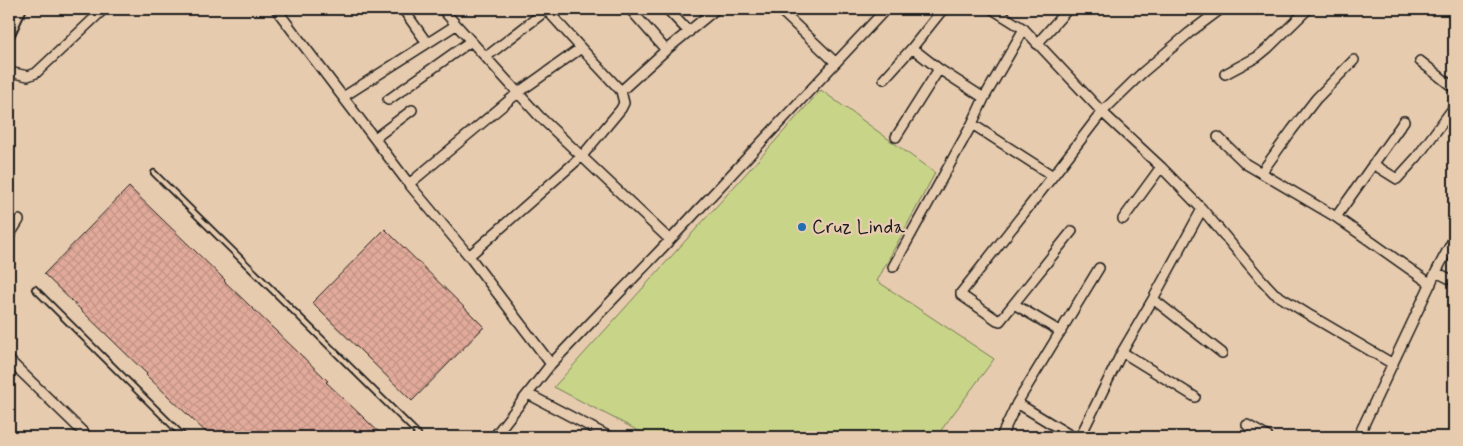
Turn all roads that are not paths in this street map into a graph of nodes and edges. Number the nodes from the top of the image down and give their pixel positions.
1 (20, 9) edge
2 (104, 9) edge
3 (276, 9) edge
4 (404, 9) edge
5 (442, 9) edge
6 (547, 9) edge
7 (630, 9) edge
8 (667, 9) edge
9 (716, 9) edge
10 (779, 9) edge
11 (886, 9) edge
12 (943, 9) edge
13 (992, 9) edge
14 (1068, 9) edge
15 (1221, 9) edge
16 (1308, 9) edge
17 (456, 25) junction
18 (1024, 29) junction
19 (689, 32) junction
20 (9, 33) edge
21 (471, 41) junction
22 (427, 43) junction
23 (1038, 44) junction
24 (581, 48) junction
25 (912, 48) junction
26 (666, 50) junction
27 (486, 57) junction
28 (1354, 60) dead end
29 (1420, 61) dead end
30 (835, 62) junction
31 (939, 69) junction
32 (9, 72) edge
33 (1225, 74) dead end
34 (884, 79) dead end
35 (1454, 88) edge
36 (621, 91) junction
37 (519, 92) junction
38 (343, 97) junction
39 (984, 98) junction
40 (388, 100) dead end
41 (1454, 107) edge
42 (412, 110) dead end
43 (1102, 112) junction
44 (1404, 121) dead end
45 (972, 124) junction
46 (896, 137) dead end
47 (1218, 137) dead end
48 (375, 138) junction
49 (582, 156) junction
50 (1373, 164) junction
51 (1161, 167) junction
52 (154, 173) dead end
53 (1261, 173) junction
54 (1053, 176) junction
55 (409, 184) junction
56 (1202, 209) junction
57 (1336, 217) junction
58 (1123, 219) dead end
59 (19, 220) dead end
60 (1072, 231) dead end
61 (9, 236) edge
62 (1454, 238) edge
63 (670, 240) junction
64 (470, 256) junction
65 (893, 266) dead end
66 (1099, 268) dead end
67 (1436, 272) junction
68 (1454, 281) edge
69 (1431, 284) junction
70 (35, 289) dead end
71 (1154, 299) junction
72 (1014, 304) junction
73 (1060, 332) junction
74 (1122, 352) junction
75 (1222, 353) dead end
76 (9, 360) edge
77 (551, 364) junction
78 (1393, 364) junction
79 (528, 394) junction
80 (1195, 397) dead end
81 (1017, 403) junction
82 (1248, 425) dead end
83 (87, 437) edge
84 (184, 437) edge
85 (415, 437) edge
86 (494, 437) edge
87 (610, 437) edge
88 (1001, 437) edge
89 (1073, 437) edge
90 (1080, 437) edge
91 (1268, 437) edge
92 (1358, 437) edge

1 - 20 street
2 - 32 street
3 - 38 street
4 - 22 street
5 - 17 street
6 - 24 street
6 - 27 street
7 - 26 street
8 - 19 street
9 - 19 street
10 - 30 street
11 - 30 street
12 - 25 street
13 - 18 street
14 - 23 street
15 - 43 street
16 - 33 street
17 - 21 street
17 - 22 street
18 - 23 street
18 - 39 street
19 - 26 street
21 - 27 street
21 - 40 street
22 - 38 street
23 - 43 street
24 - 36 street
24 - 37 street
25 - 31 street
25 - 34 street
26 - 36 street
27 - 37 street
28 - 53 street
29 - 35 street
30 - 63 street
31 - 39 street
31 - 46 street
36 - 49 street
37 - 49 street
37 - 55 street
38 - 48 street
39 - 45 street
41 - 50 street
42 - 48 street
43 - 51 street
43 - 54 street
44 - 50 street
45 - 54 street
45 - 65 street
47 - 53 street
48 - 55 street
49 - 63 street
49 - 64 street
50 - 57 street
51 - 56 street
51 - 58 street
52 - 85 lane
53 - 57 street
54 - 72 street
55 - 64 street
56 - 71 street
56 - 78 street
57 - 69 street
59 - 61 street
60 - 72 street
62 - 67 street
63 - 77 street
64 - 77 street
66 - 73 street
67 - 68 street
67 - 69 street
69 - 78 street
70 - 84 lane
71 - 74 street
71 - 75 street
72 - 73 street
73 - 81 street
74 - 80 street
74 - 90 street
76 - 83 street
77 - 79 street
78 - 92 street
79 - 86 street
79 - 87 street
81 - 88 street
81 - 89 street
82 - 91 street

